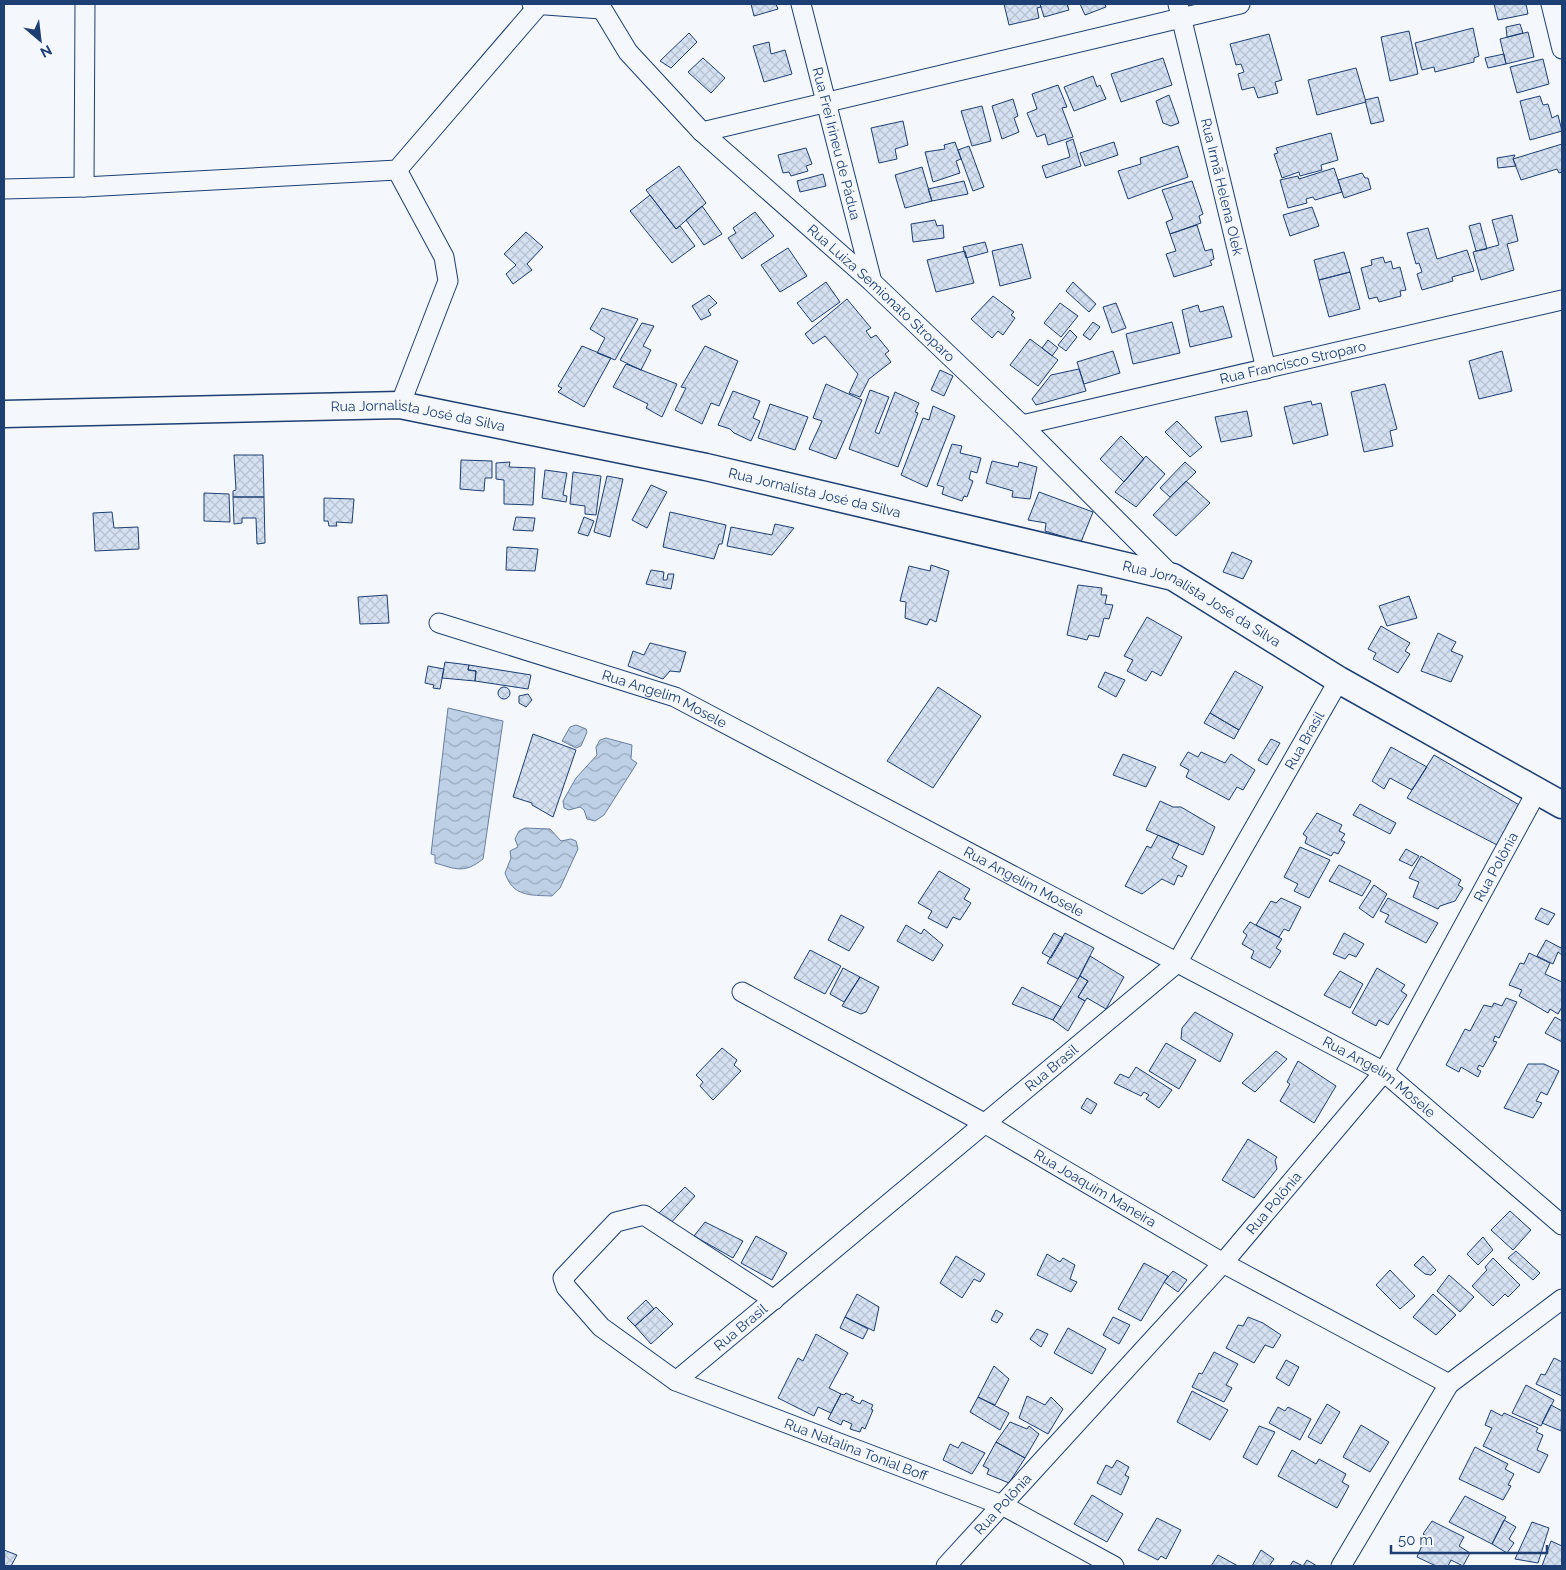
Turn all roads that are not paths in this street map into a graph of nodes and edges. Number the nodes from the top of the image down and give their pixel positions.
1 (85, 4) edge
2 (801, 4) edge
3 (1240, 4) edge
4 (1551, 4) edge
5 (535, 5) edge
6 (600, 7) edge
7 (1180, 11) edge
8 (1562, 49) edge
9 (826, 103) junction
10 (702, 132) junction
11 (396, 170) junction
12 (84, 187) junction
13 (4, 189) edge
14 (872, 282) junction
15 (1562, 300) edge
16 (1266, 369) junction
17 (400, 405) junction
18 (4, 414) edge
19 (1022, 425) junction
20 (1173, 576) junction
21 (439, 623) dead end
22 (1339, 680) junction
23 (1536, 793) junction
24 (1562, 806) edge
25 (1177, 963) junction
26 (742, 992) dead end
27 (1384, 1072) junction
28 (986, 1124) junction
29 (1562, 1225) edge
30 (1223, 1263) junction
31 (1562, 1299) edge
32 (774, 1300) junction
33 (676, 1382) junction
34 (1449, 1384) junction
35 (1002, 1505) junction
36 (946, 1566) edge
37 (1114, 1566) edge
38 (1341, 1566) edge

1 - 12 street
2 - 9 street, Rua Frei Irineu de Pádua
3 - 7 street
4 - 8 street
5 - 6 street
5 - 11 street
6 - 10 street, Rua Luiza Semionato Stroparo
7 - 9 street
7 - 16 street, Rua Irmã Helena Olek
9 - 10 street
9 - 14 street, Rua Frei Irineu de Pádua
10 - 14 street, Rua Luiza Semionato Stroparo
11 - 12 street
11 - 17 street
12 - 13 street
14 - 19 street, Rua Luiza Semionato Stroparo
15 - 16 street, Rua Francisco Stroparo
16 - 19 street, Rua Francisco Stroparo
17 - 18 main road, Rua Jornalista José da Silva
17 - 20 main road, Rua Jornalista José da Silva
19 - 20 street, Rua Luiza Semionato Stroparo
20 - 22 main road, Rua Jornalista José da Silva
21 - 25 street, Rua Angelim Mosele
22 - 23 main road, Rua Jornalista José da Silva
22 - 25 street, Rua Brasil
23 - 24 main road, Rua Jornalista José da Silva
23 - 27 street, Rua Polônia
25 - 27 street, Rua Angelim Mosele
25 - 28 street, Rua Brasil
26 - 28 street, Rua Joaquim Maneira
27 - 29 street, Rua Angelim Mosele
27 - 30 street, Rua Polônia
28 - 30 street, Rua Joaquim Maneira
28 - 32 street, Rua Brasil
30 - 34 street, Rua Joaquim Maneira
30 - 35 street, Rua Polônia
31 - 34 street
32 - 33 street, Rua Brasil
32 - 33 street, Rua Natalina Tonial Boff
33 - 35 street, Rua Natalina Tonial Boff
34 - 38 street
35 - 36 street, Rua Polônia
35 - 37 street, Rua Natalina Tonial Boff

